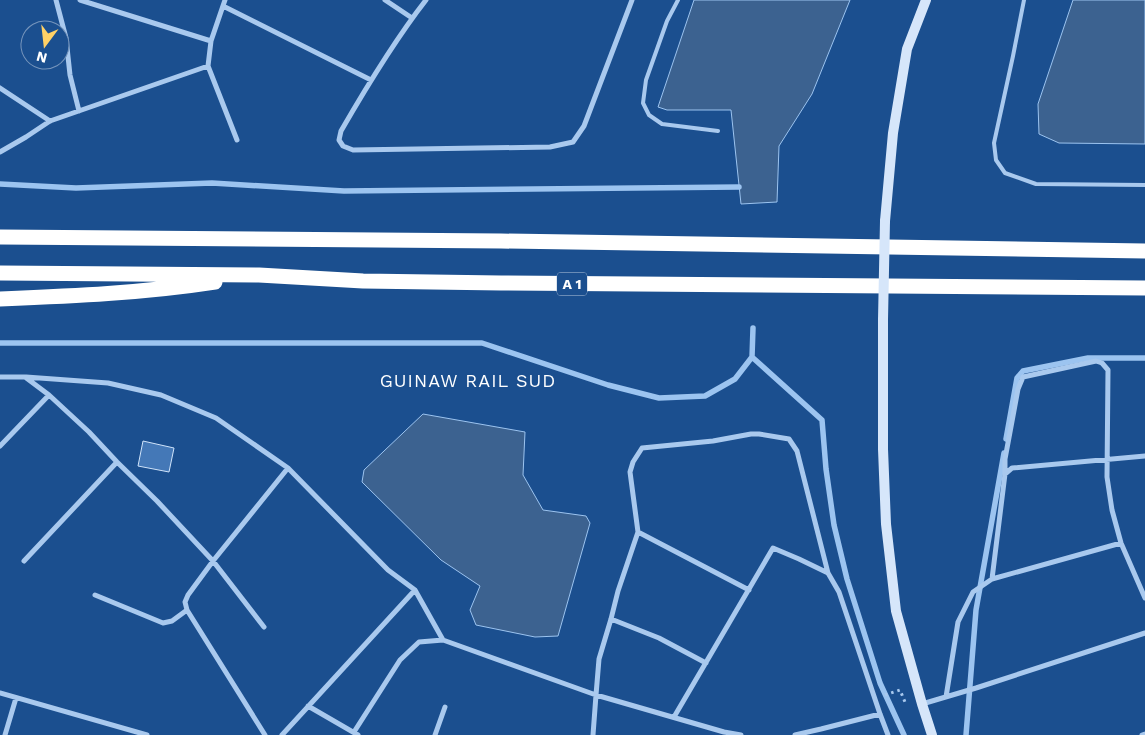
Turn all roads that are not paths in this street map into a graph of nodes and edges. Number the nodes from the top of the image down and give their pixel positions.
1 (56, 0) edge
2 (80, 0) edge
3 (225, 0) edge
4 (384, 0) edge
5 (426, 0) edge
6 (632, 0) edge
7 (678, 0) edge
8 (926, 0) edge
9 (1024, 0) edge
10 (223, 6) junction
11 (412, 18) junction
12 (211, 41) junction
13 (208, 66) junction
14 (371, 80) junction
15 (0, 88) edge
16 (79, 111) junction
17 (50, 121) junction
18 (718, 130) dead end
19 (237, 140) dead end
20 (0, 152) edge
21 (1145, 185) edge
22 (0, 237) edge
23 (1145, 251) edge
24 (0, 273) edge
25 (259, 275) junction
26 (1145, 288) edge
27 (0, 299) edge
28 (0, 377) edge
29 (25, 377) junction
30 (49, 395) junction
31 (0, 446) edge
32 (1145, 456) edge
33 (1108, 459) junction
34 (117, 462) junction
35 (288, 468) junction
36 (1005, 474) junction
37 (638, 532) junction
38 (1121, 544) junction
39 (24, 561) dead end
40 (213, 561) junction
41 (828, 573) junction
42 (992, 579) junction
43 (415, 590) junction
44 (748, 590) junction
45 (95, 595) dead end
46 (1145, 598) edge
47 (187, 610) junction
48 (611, 619) junction
49 (264, 627) dead end
50 (1145, 633) edge
51 (443, 640) junction
52 (706, 663) junction
53 (0, 693) edge
54 (596, 695) junction
55 (946, 697) junction
56 (16, 698) junction
57 (922, 704) junction
58 (308, 706) junction
59 (445, 707) dead end
60 (880, 714) junction
61 (674, 717) junction
62 (356, 734) edge
63 (723, 734) edge
64 (5, 735) edge
65 (147, 735) edge
66 (265, 735) edge
67 (282, 735) edge
68 (435, 735) edge
69 (593, 735) edge
70 (741, 735) edge
71 (795, 735) edge
72 (888, 735) edge
73 (932, 735) edge

1 - 16 street
2 - 12 street
3 - 10 street
4 - 11 street
5 - 11 street
6 - 14 street
7 - 18 lane
8 - 57 street, bridge
9 - 21 lane
10 - 12 street
10 - 14 street
11 - 14 street
12 - 13 street
13 - 16 street
13 - 19 street
15 - 17 street
16 - 17 street
17 - 20 street
22 - 23 highway
24 - 25 highway, A 1
25 - 26 highway, A 1
25 - 27 highway
28 - 29 street
29 - 30 street
29 - 35 street
30 - 31 street
30 - 34 street
32 - 33 street
33 - 36 street
33 - 36 street
33 - 38 street
34 - 39 street
34 - 40 street
35 - 40 street
35 - 43 street
36 - 42 street
37 - 41 street
37 - 44 street
37 - 48 street
38 - 42 street
38 - 46 street
40 - 47 street
40 - 49 street
41 - 44 street
41 - 60 street
42 - 55 street
43 - 51 street
43 - 58 street
44 - 52 street
45 - 47 street
47 - 66 street
48 - 52 street
48 - 54 street
50 - 55 street
51 - 54 street
51 - 62 street
52 - 61 street
53 - 56 street
54 - 61 street
54 - 69 street
55 - 57 street
56 - 64 street
56 - 65 street
57 - 73 street
58 - 62 street
58 - 67 street
59 - 68 street
60 - 71 street
60 - 72 street
61 - 63 street
63 - 70 street

